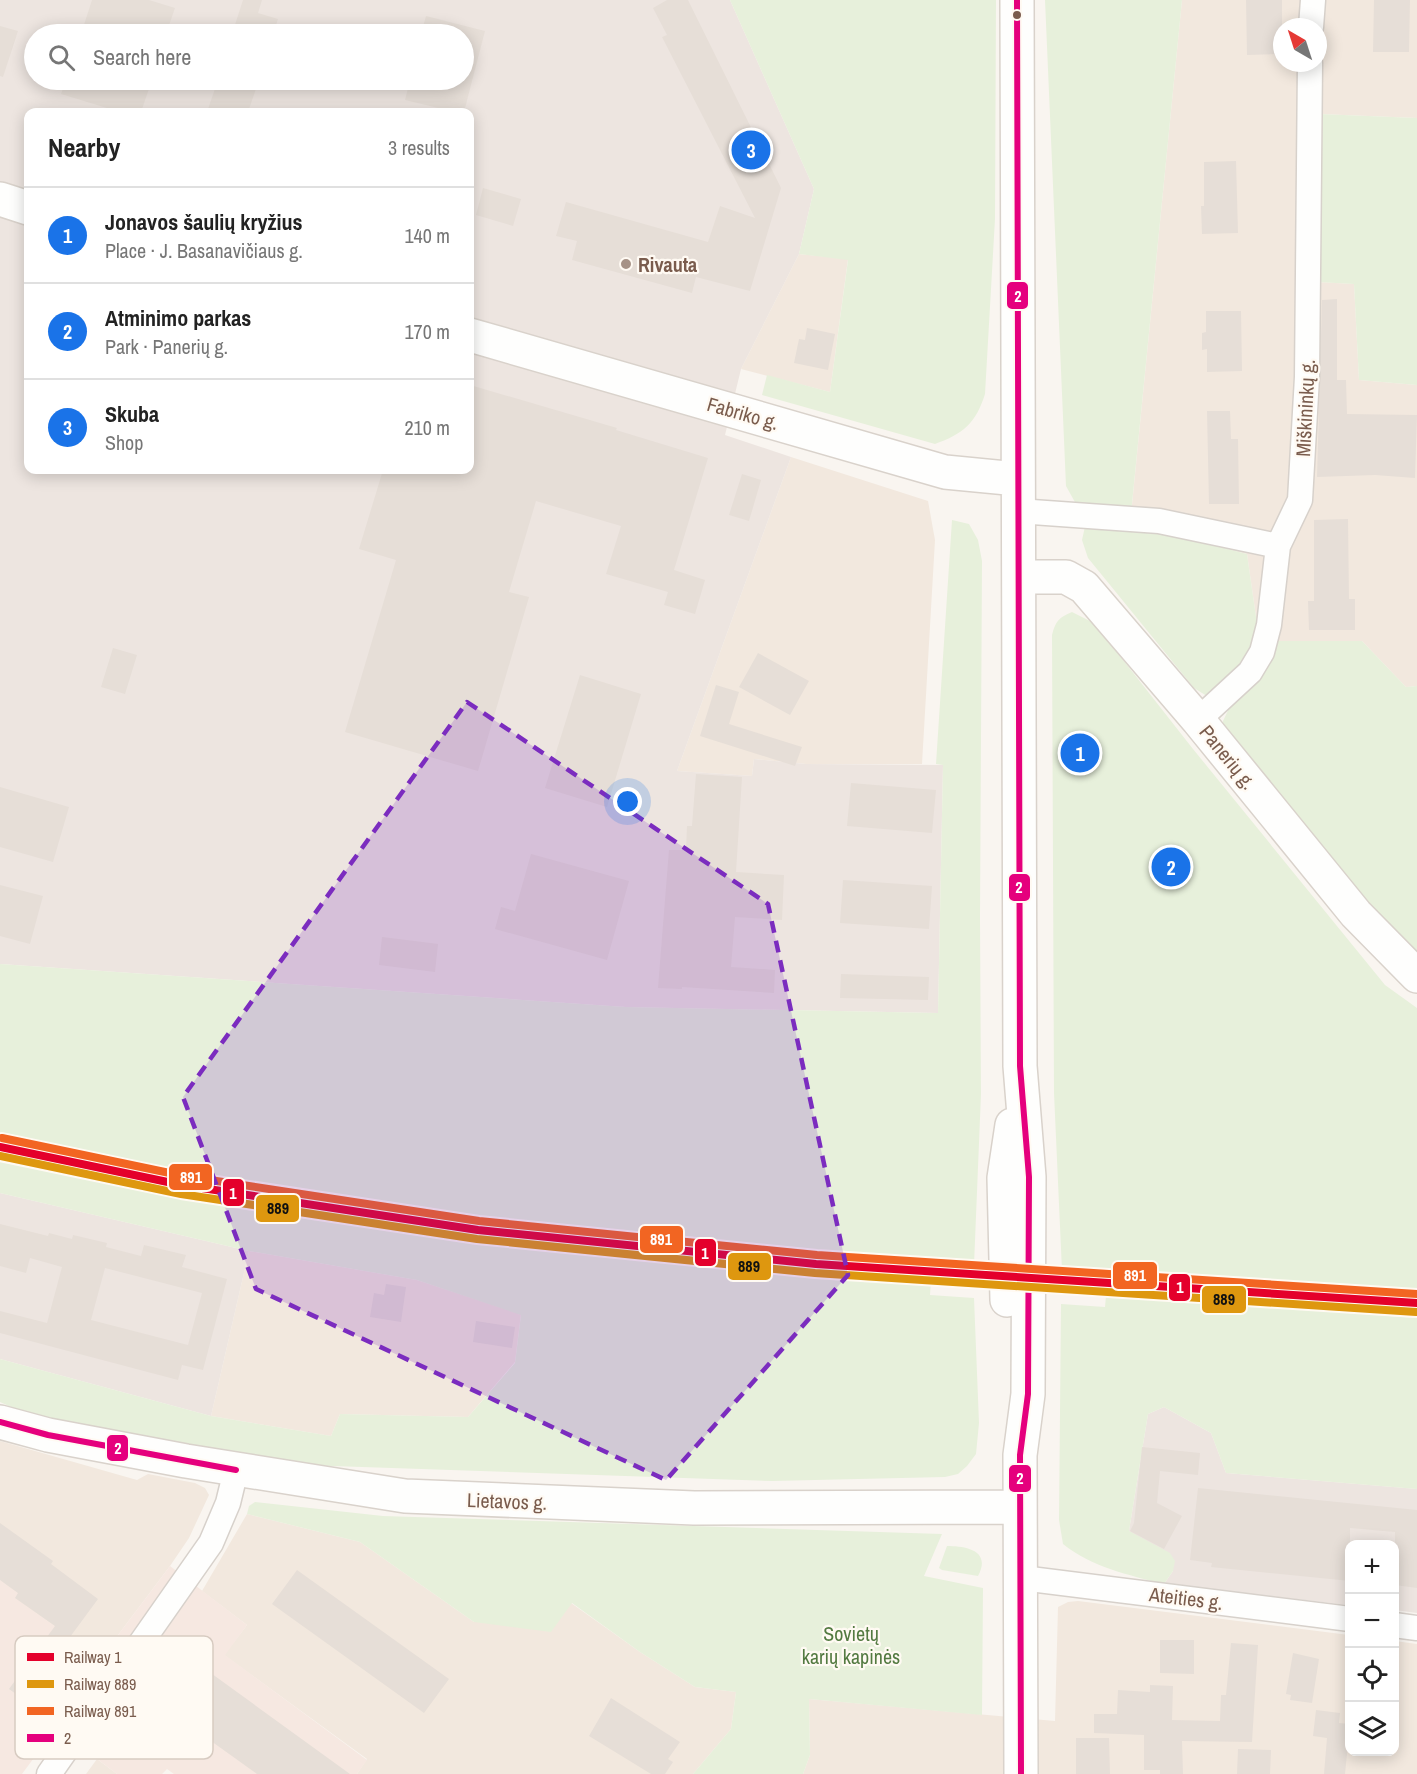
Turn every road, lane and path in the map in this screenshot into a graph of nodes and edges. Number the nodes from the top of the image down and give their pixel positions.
1 (1017, 0) edge
2 (1314, 0) edge
3 (1312, 18) edge
4 (1310, 72) edge
5 (0, 199) edge
6 (24, 207) edge
7 (474, 336) edge
8 (1018, 479) junction
9 (1018, 511) junction
10 (1278, 546) junction
11 (1019, 577) junction
12 (1198, 720) junction
13 (1417, 976) edge
14 (0, 1422) edge
15 (236, 1470) junction
16 (1020, 1507) junction
17 (1022, 1578) junction
18 (1345, 1618) edge
19 (1399, 1626) edge
20 (1417, 1628) edge
21 (146, 1636) edge
22 (60, 1759) edge
23 (49, 1774) edge
24 (1021, 1774) edge

1 - 8 main road
2 - 3 street
4 - 10 street, Miškininkų g.
5 - 6 main road
7 - 8 main road, Fabriko g.
8 - 9 main road
9 - 10 street
9 - 11 main road
10 - 12 street, Miškininkų g.
11 - 12 main road, Panerių g.
11 - 16 main road
12 - 13 main road, Panerių g.
14 - 15 main road, Lietavos g.
15 - 16 main road, Lietavos g.
15 - 21 street
16 - 17 main road
17 - 18 street, Ateities g.
17 - 24 main road
19 - 20 street
22 - 23 street

